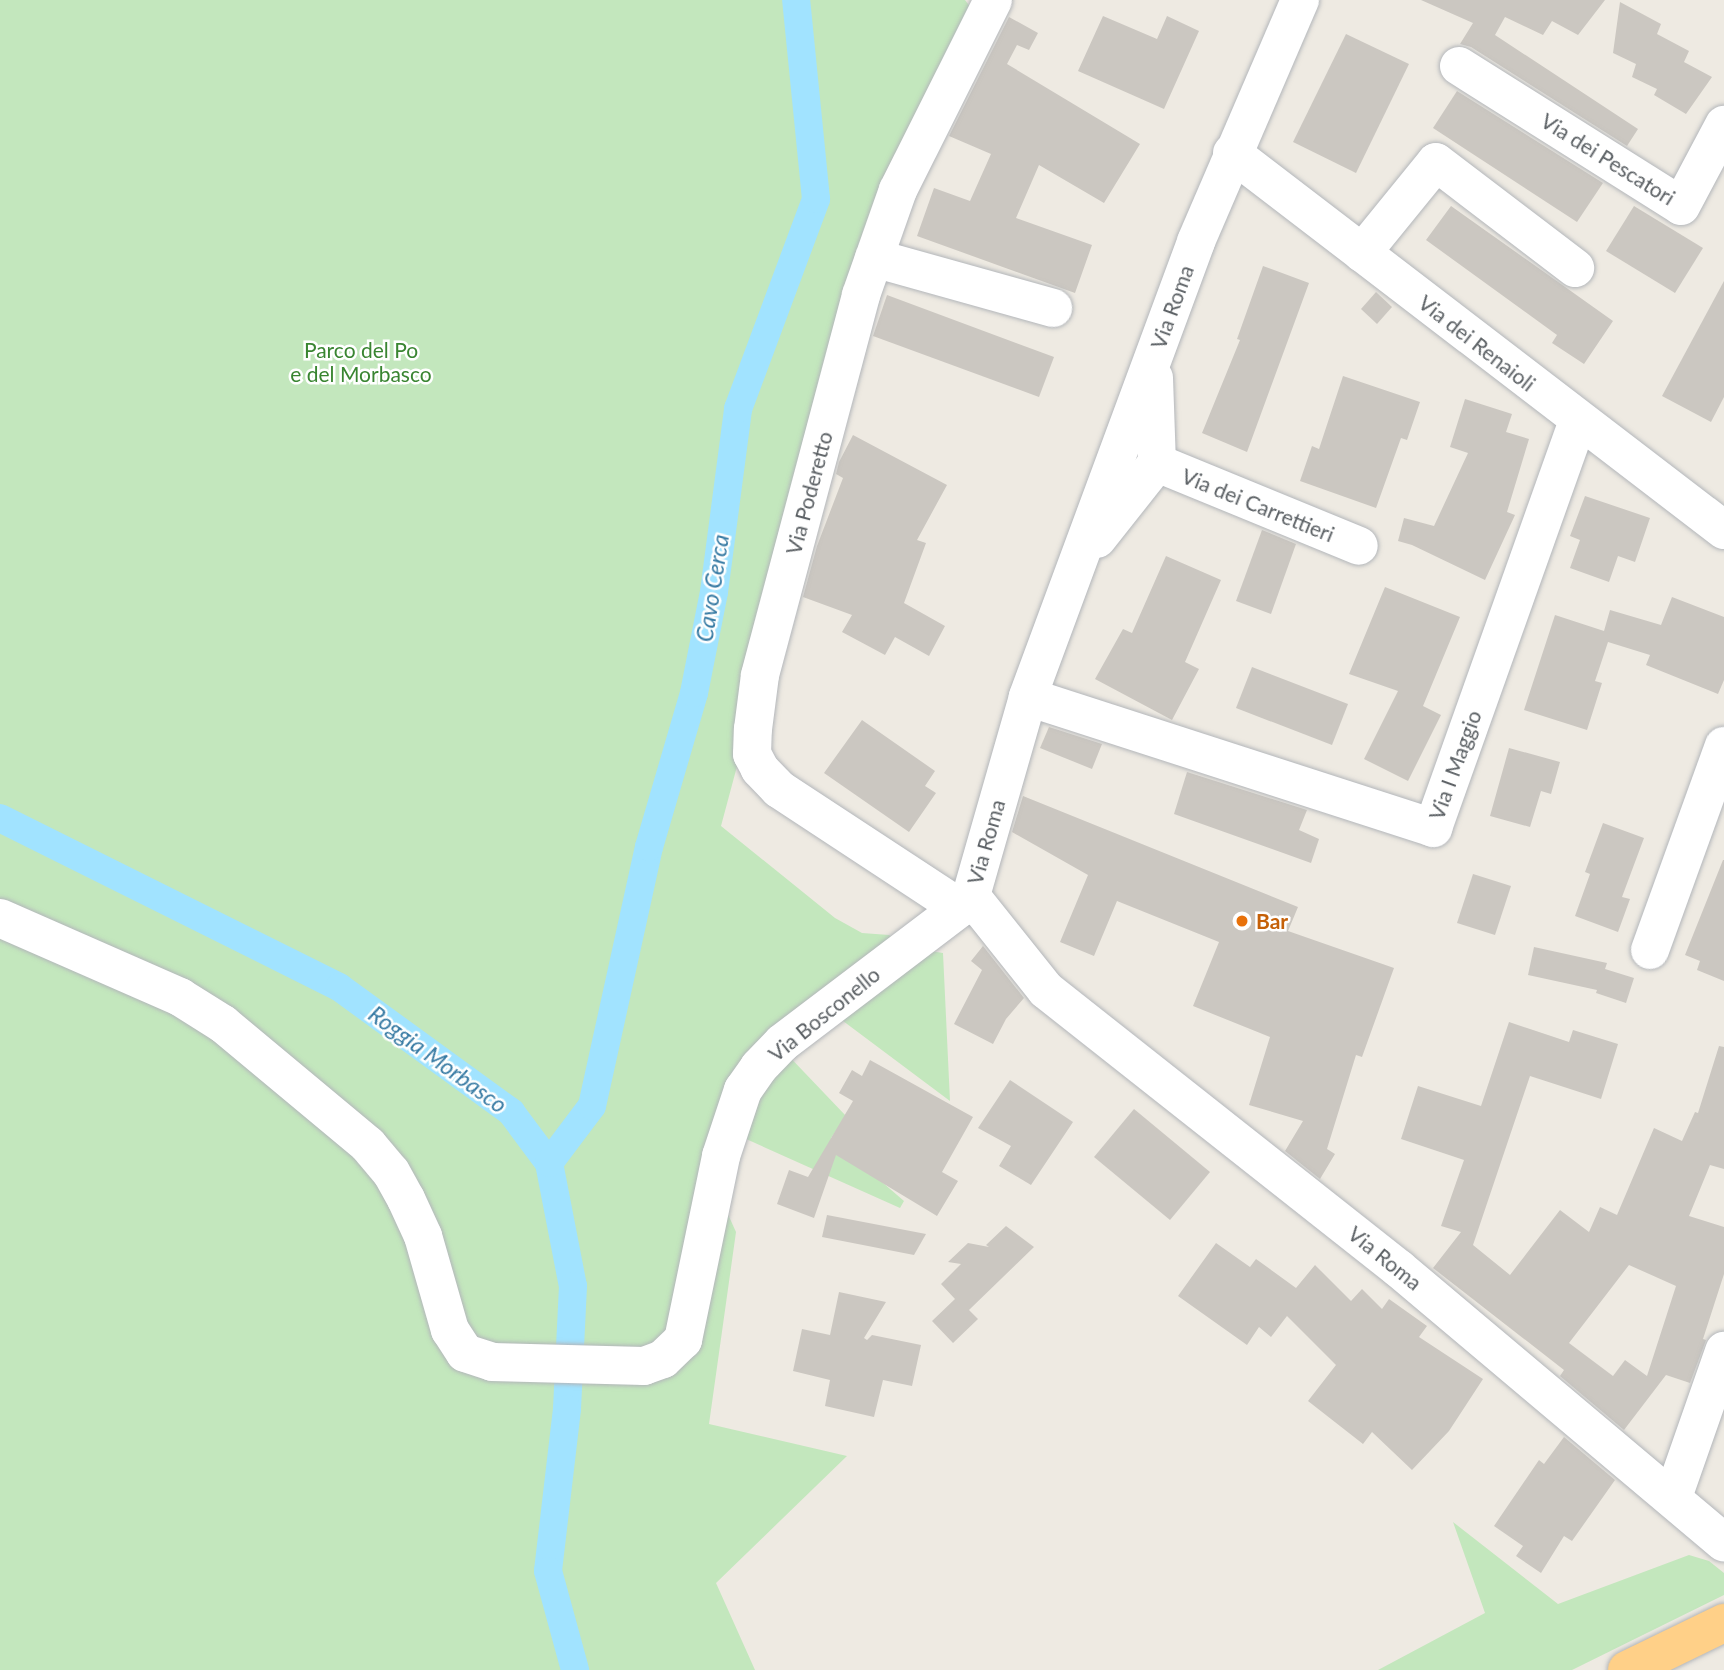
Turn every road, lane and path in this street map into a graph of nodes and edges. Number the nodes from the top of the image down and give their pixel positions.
1 (993, 0) edge
2 (1300, 0) edge
3 (1459, 66) dead end
4 (1724, 125) edge
5 (1232, 153) junction
6 (1362, 253) junction
7 (874, 258) junction
8 (1575, 268) dead end
9 (1053, 308) dead end
10 (1153, 358) junction
11 (1578, 420) junction
12 (1157, 463) junction
13 (1724, 530) edge
14 (1359, 546) dead end
15 (1077, 565) junction
16 (1028, 697) junction
17 (1724, 746) edge
18 (965, 902) junction
19 (0, 918) edge
20 (1650, 950) dead end
21 (1724, 1352) edge
22 (1673, 1497) junction
23 (1724, 1543) edge
24 (1724, 1623) edge
25 (1627, 1670) edge

1 - 7 street, Via Poderetto
2 - 5 street, Via Roma
3 - 4 street, Via dei Pescatori
5 - 6 street, Via dei Renaioli
5 - 10 street, Via Roma
6 - 8 street
6 - 11 street, Via dei Renaioli
7 - 9 street
7 - 18 street, Via Poderetto
10 - 12 street, Via dei Carrettieri
10 - 15 street, Via Roma
11 - 13 street, Via dei Renaioli
11 - 16 street, Via I Maggio
12 - 14 street, Via dei Carrettieri
12 - 15 street, Via dei Carrettieri
15 - 16 street, Via Roma
16 - 18 street, Via Roma
17 - 20 street
18 - 19 street, Via Bosconello
18 - 22 street, Via Roma
21 - 22 street
22 - 23 street, Via Roma
24 - 25 highway

